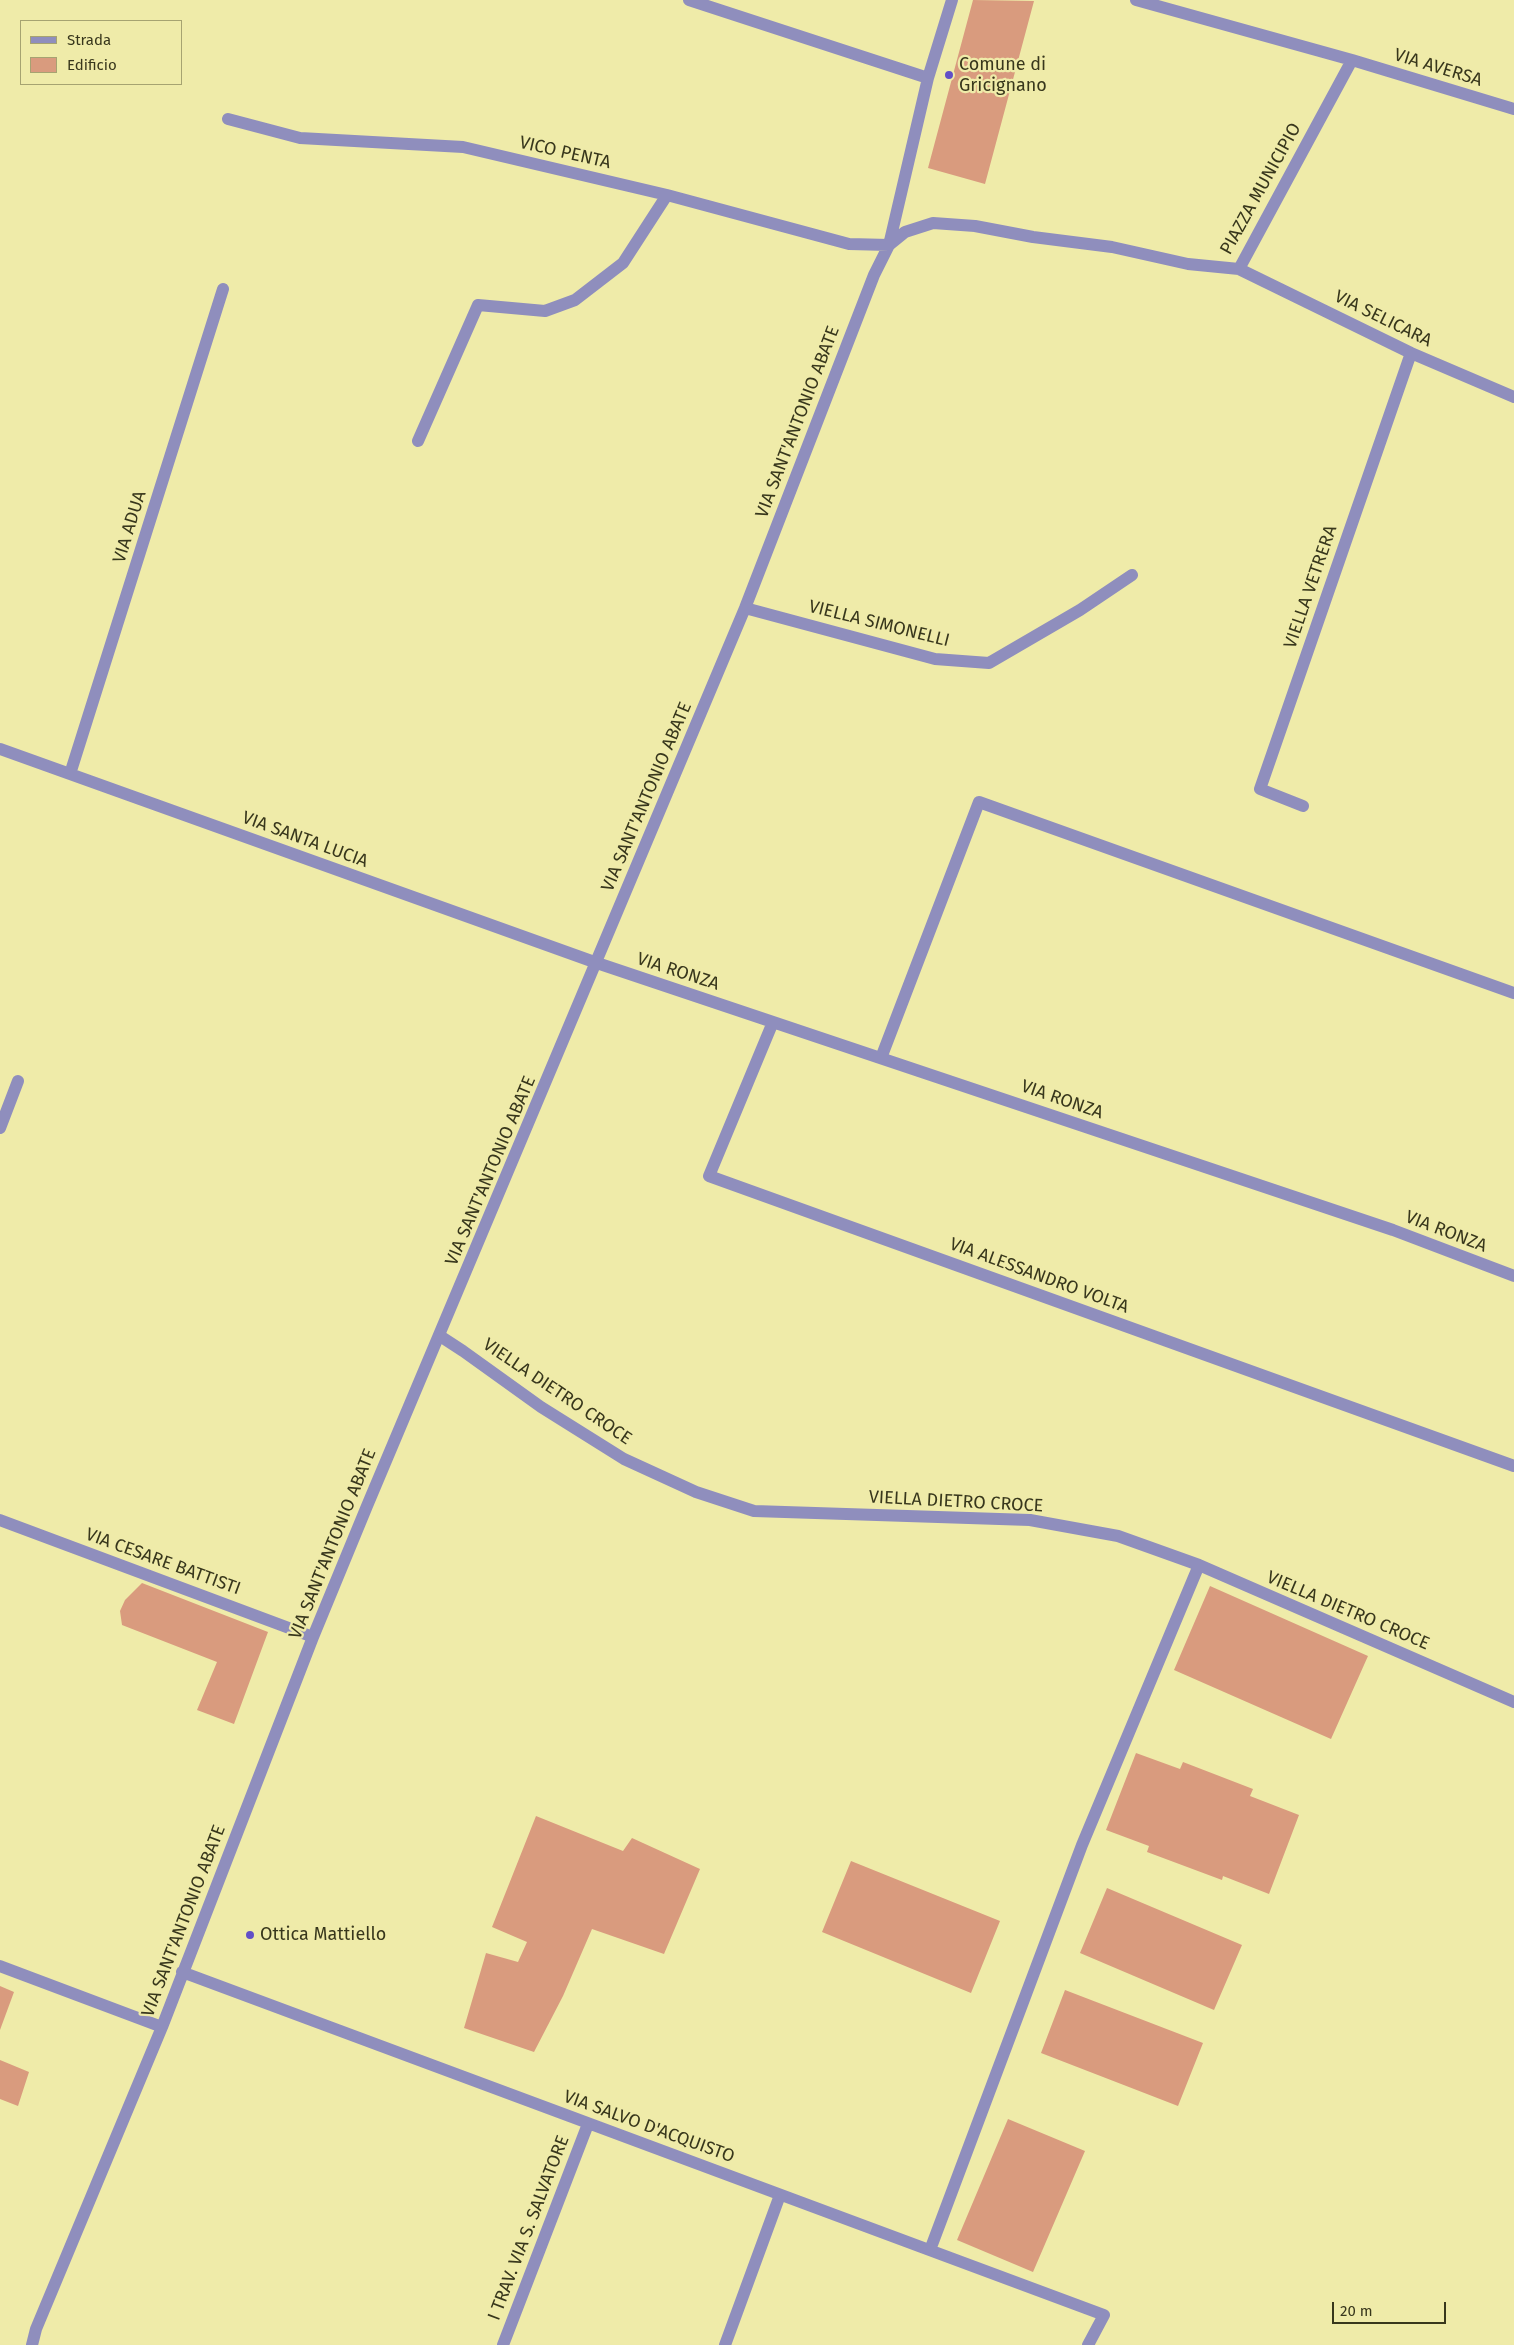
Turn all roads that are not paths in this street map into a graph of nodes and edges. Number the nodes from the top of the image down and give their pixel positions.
1 (689, 0) edge
2 (952, 0) edge
3 (1136, 0) edge
4 (1352, 60) junction
5 (928, 78) junction
6 (1514, 109) edge
7 (228, 120) dead end
8 (667, 195) junction
9 (889, 245) junction
10 (1239, 269) junction
11 (223, 289) dead end
12 (1411, 353) junction
13 (1514, 397) edge
14 (418, 441) dead end
15 (1132, 576) dead end
16 (745, 608) junction
17 (0, 749) edge
18 (70, 774) junction
19 (1303, 806) dead end
20 (597, 963) junction
21 (1514, 993) edge
22 (773, 1022) junction
23 (881, 1058) junction
24 (18, 1081) dead end
25 (0, 1128) edge
26 (1514, 1276) edge
27 (440, 1336) junction
28 (1514, 1466) edge
29 (0, 1520) edge
30 (1199, 1565) junction
31 (314, 1637) junction
32 (1514, 1702) edge
33 (0, 1966) edge
34 (182, 1972) junction
35 (162, 2027) junction
36 (588, 2124) junction
37 (780, 2195) junction
38 (930, 2250) junction
39 (32, 2345) edge
40 (503, 2345) edge
41 (726, 2345) edge
42 (1088, 2345) edge

1 - 5 street
2 - 5 street, VIA SANT'ANTONIO ABATE
3 - 4 street
4 - 6 street, VIA AVERSA
4 - 10 street, PIAZZA MUNICIPIO
5 - 9 street, VIA SANT'ANTONIO ABATE
7 - 8 street, VICO PENTA
8 - 9 street, VICO PENTA
8 - 14 street
9 - 10 street, PIAZZA MUNICIPIO
9 - 16 street, VIA SANT'ANTONIO ABATE
10 - 12 street, VIA SELICARA
11 - 18 street, VIA ADUA
12 - 13 street, VIA SELICARA
12 - 19 street, VIELLA VETRERA
15 - 16 street, VIELLA SIMONELLI
16 - 20 street, VIA SANT'ANTONIO ABATE
17 - 18 street, VIA SANTA LUCIA
18 - 20 street, VIA SANTA LUCIA
20 - 22 street, VIA RONZA
20 - 27 street, VIA SANT'ANTONIO ABATE
21 - 23 street
22 - 23 street, VIA RONZA
22 - 28 street, VIA ALESSANDRO VOLTA
23 - 26 street, VIA RONZA
24 - 25 street
27 - 30 street, VIELLA DIETRO CROCE
27 - 31 street, VIA SANT'ANTONIO ABATE
29 - 31 street, VIA CESARE BATTISTI
30 - 32 street, VIELLA DIETRO CROCE
30 - 38 street
31 - 34 street, VIA SANT'ANTONIO ABATE
33 - 35 street
34 - 35 street, VIA SANT'ANTONIO ABATE
34 - 36 street, VIA SALVO D'ACQUISTO
35 - 39 street, VIA SANT'ANTONIO ABATE
36 - 37 street, VIA SALVO D'ACQUISTO
36 - 40 street, I TRAV. VIA S. SALVATORE
37 - 38 street, VIA SALVO D'ACQUISTO
37 - 41 street
38 - 42 street, VIA SALVO D'ACQUISTO

